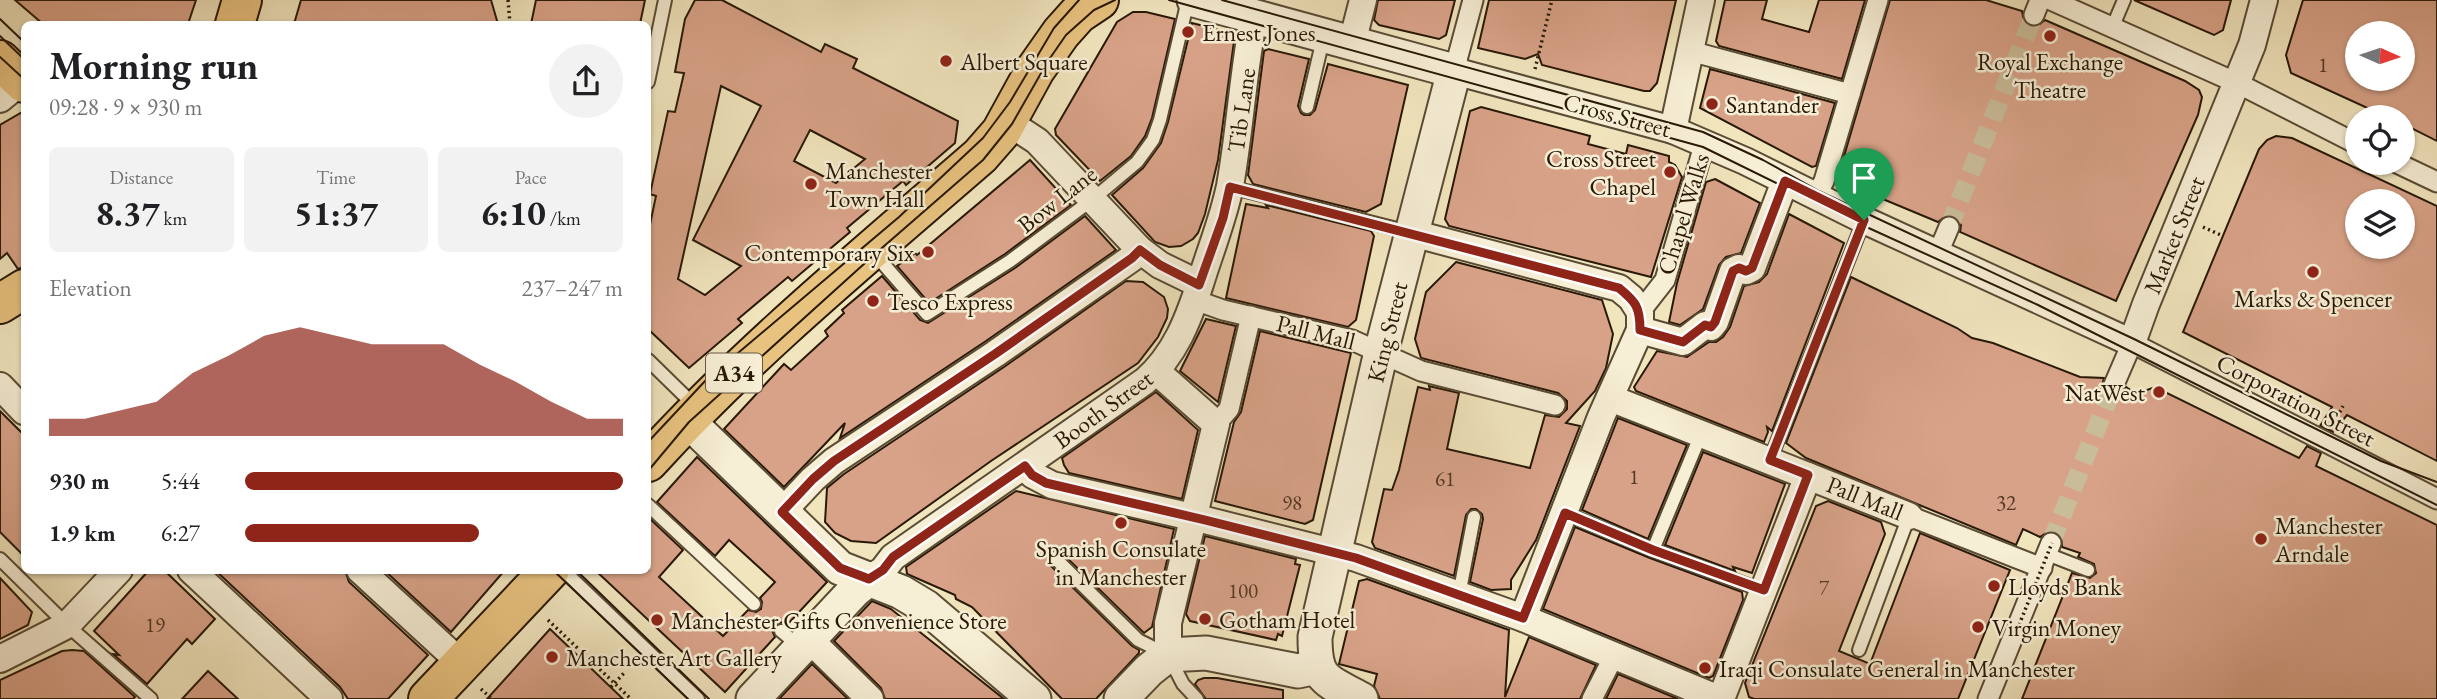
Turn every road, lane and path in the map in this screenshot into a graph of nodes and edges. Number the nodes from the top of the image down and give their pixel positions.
1 (242, 0) edge
2 (508, 0) edge
3 (665, 0) edge
4 (1099, 0) edge
5 (1188, 0) edge
6 (1194, 0) edge
7 (1363, 0) edge
8 (1552, 0) edge
9 (1701, 0) edge
10 (1878, 0) edge
11 (2051, 0) edge
12 (2123, 0) edge
13 (2264, 0) edge
14 (1468, 1) edge
15 (1254, 16) junction
16 (235, 21) edge
17 (510, 21) edge
18 (2113, 26) junction
19 (1338, 39) junction
20 (1690, 51) junction
21 (651, 68) edge
22 (1454, 71) junction
23 (1534, 71) dead end
24 (2237, 83) junction
25 (1850, 94) junction
26 (1307, 107) dead end
27 (1007, 122) junction
28 (1673, 130) junction
29 (2345, 138) edge
30 (1705, 142) junction
31 (2415, 172) edge
32 (1785, 181) junction
33 (2437, 182) edge
34 (1230, 187) junction
35 (1816, 196) junction
36 (1093, 199) junction
37 (1864, 220) junction
38 (2198, 224) dead end
39 (1949, 227) tunnel mouth
40 (1412, 233) junction
41 (2223, 236) dead end
42 (1140, 250) junction
43 (872, 251) junction
44 (1938, 253) junction
45 (21, 291) edge
46 (1197, 292) junction
47 (0, 304) edge
48 (1251, 316) junction
49 (1640, 321) junction
50 (2132, 343) junction
51 (1381, 352) junction
52 (651, 364) edge
53 (1156, 371) junction
54 (0, 386) edge
55 (2113, 387) tunnel mouth
56 (1610, 398) junction
57 (1555, 405) dead end
58 (2343, 406) dead end
59 (21, 408) edge
60 (692, 414) junction
61 (2337, 417) dead end
62 (1216, 424) junction
63 (1701, 434) junction
64 (651, 459) edge
65 (1770, 460) junction
66 (1025, 466) junction
67 (1808, 475) junction
68 (2437, 499) edge
69 (651, 508) edge
70 (782, 512) junction
71 (1565, 513) junction
72 (1909, 516) junction
73 (1194, 517) junction
74 (1474, 517) dead end
75 (1653, 550) junction
76 (1334, 552) junction
77 (2048, 552) junction
78 (1055, 558) dead end
79 (0, 559) edge
80 (2088, 570) dead end
81 (115, 574) edge
82 (195, 574) edge
83 (364, 574) edge
84 (547, 574) edge
85 (567, 574) edge
86 (869, 579) junction
87 (1764, 590) junction
88 (1459, 595) junction
89 (754, 604) dead end
90 (1523, 618) junction
91 (2022, 618) junction
92 (548, 620) dead end
93 (67, 625) junction
94 (798, 640) junction
95 (1859, 650) dead end
96 (1168, 655) junction
97 (1614, 656) junction
98 (0, 659) edge
99 (1317, 667) junction
100 (625, 672) dead end
101 (471, 676) junction
102 (612, 685) junction
103 (150, 699) edge
104 (328, 699) edge
105 (428, 699) edge
106 (492, 699) edge
107 (631, 699) edge
108 (698, 699) edge
109 (753, 699) edge
110 (870, 699) edge
111 (1034, 699) edge
112 (1121, 699) edge
113 (1197, 699) edge
114 (1361, 699) edge
115 (1592, 699) edge
116 (1720, 699) edge
117 (1988, 699) edge

1 - 16 main road
2 - 17 path
3 - 21 lane
4 - 27 main road, A34
5 - 36 lane, Bow Lane
6 - 15 street, Cross Street
7 - 19 street
8 - 23 path
9 - 20 street
10 - 25 street
11 - 18 street
12 - 18 lane
13 - 24 street, Market Street
14 - 22 street, King Street
15 - 19 street, Cross Street
15 - 34 street, Tib Lane
18 - 24 street
19 - 22 street, Cross Street
19 - 26 lane
20 - 25 street
20 - 28 street
22 - 28 street, Cross Street
22 - 40 street, King Street
24 - 29 street
24 - 50 street, Market Street
25 - 35 street
27 - 36 street
27 - 43 main road, A34
28 - 30 street, Cross Street
30 - 32 street, Cross Street
30 - 49 street, Chapel Walks
31 - 33 street
32 - 35 street, Cross Street
32 - 49 street
34 - 40 lane
34 - 46 street, Tib Lane
35 - 37 street, Cross Street
36 - 42 street
36 - 43 lane, Bow Lane
37 - 44 street, Cross Street
37 - 65 lane
38 - 41 path
39 - 44 street
40 - 49 street
40 - 51 street, King Street
42 - 46 street
42 - 70 street
43 - 60 main road, A34
44 - 50 street, Cross Street
45 - 47 main road
46 - 48 street, Pall Mall
46 - 53 street, Booth Street
48 - 51 street, Pall Mall
48 - 62 street
49 - 56 street, Chapel Walks
50 - 55 street, Market Street
50 - 68 street, Corporation Street
51 - 57 street, Pall Mall
51 - 76 street, King Street
52 - 60 lane
53 - 62 street
53 - 66 street, Booth Street
54 - 59 street
56 - 63 street, Pall Mall
56 - 71 street, Chapel Walks
58 - 61 path
60 - 64 main road, A34
60 - 70 street
62 - 73 street
63 - 65 street, Pall Mall
63 - 75 lane
65 - 67 street, Pall Mall
66 - 73 street
66 - 86 street, Booth Street
67 - 72 street, Pall Mall
67 - 87 street
69 - 89 lane
70 - 86 street
71 - 75 lane
71 - 90 street, Chapel Walks
72 - 77 street, Pall Mall
72 - 95 lane
73 - 76 street
73 - 96 street
74 - 88 lane
75 - 87 lane
76 - 88 street
76 - 99 street, King Street
77 - 80 lane
77 - 91 street
77 - 91 path, bridge
78 - 96 lane
79 - 93 lane
81 - 93 street
82 - 104 street
83 - 101 street
84 - 101 main road
85 - 108 lane
86 - 94 street, Booth Street
86 - 111 street
87 - 116 street
88 - 90 street
90 - 97 street
91 - 117 street
92 - 102 path
93 - 98 street
93 - 103 lane
94 - 109 street, Booth Street
94 - 110 street
96 - 99 street
96 - 112 street
96 - 113 lane
97 - 115 street
97 - 116 street
99 - 114 street
100 - 102 path
101 - 105 main road
101 - 106 path
102 - 107 path

